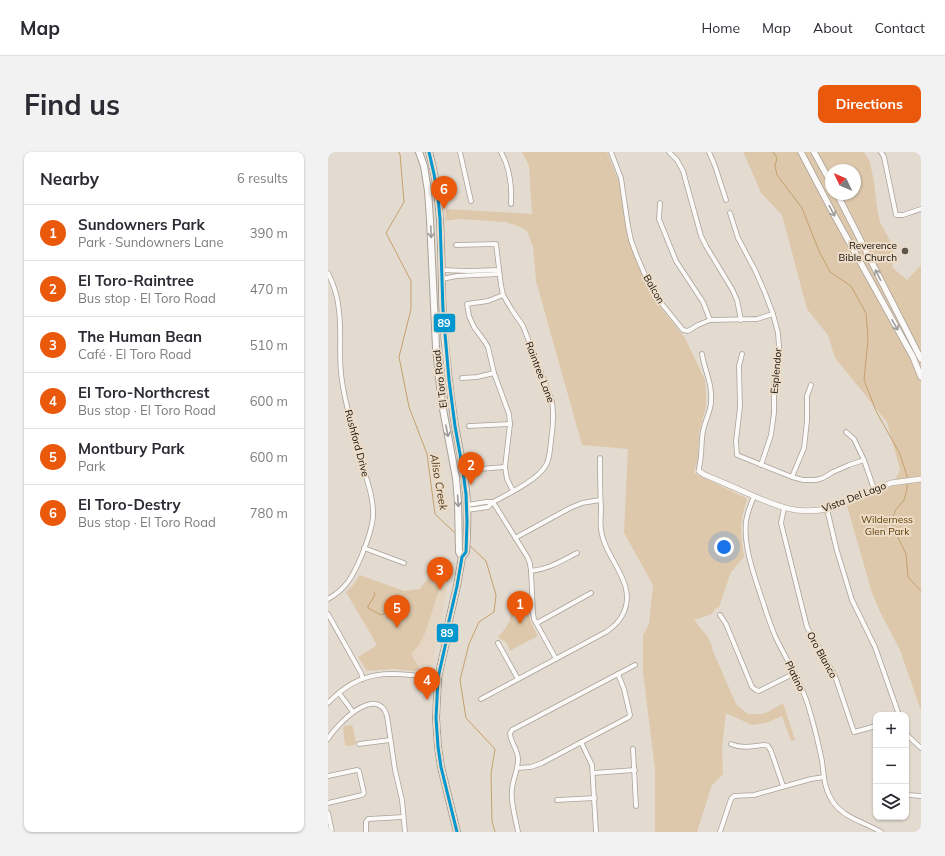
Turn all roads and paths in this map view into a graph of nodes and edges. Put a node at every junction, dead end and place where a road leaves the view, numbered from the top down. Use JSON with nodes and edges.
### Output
{"nodes":[{"id":1,"x":419,"y":152,"type":"edge"},
{"id":2,"x":429,"y":152,"type":"edge"},
{"id":3,"x":460,"y":152,"type":"edge"},
{"id":4,"x":501,"y":152,"type":"edge"},
{"id":5,"x":611,"y":152,"type":"edge"},
{"id":6,"x":669,"y":152,"type":"edge"},
{"id":7,"x":709,"y":152,"type":"edge"},
{"id":8,"x":801,"y":152,"type":"edge"},
{"id":9,"x":814,"y":152,"type":"edge"},
{"id":10,"x":881,"y":152,"type":"edge"},
{"id":11,"x":825,"y":172,"type":"edge"},
{"id":12,"x":726,"y":200,"type":"dead end"},
{"id":13,"x":840,"y":200,"type":"edge"},
{"id":14,"x":471,"y":201,"type":"dead end"},
{"id":15,"x":660,"y":203,"type":"dead end"},
{"id":16,"x":512,"y":204,"type":"dead end"},
{"id":17,"x":921,"y":210,"type":"edge"},
{"id":18,"x":730,"y":213,"type":"dead end"},
{"id":19,"x":456,"y":245,"type":"dead end"},
{"id":20,"x":442,"y":270,"type":"junction"},
{"id":21,"x":499,"y":272,"type":"junction"},
{"id":22,"x":328,"y":273,"type":"edge"},
{"id":23,"x":462,"y":274,"type":"junction"},
{"id":24,"x":442,"y":279,"type":"junction"},
{"id":25,"x":503,"y":295,"type":"junction"},
{"id":26,"x":774,"y":314,"type":"junction"},
{"id":27,"x":710,"y":320,"type":"junction"},
{"id":28,"x":741,"y":320,"type":"junction"},
{"id":29,"x":702,"y":354,"type":"dead end"},
{"id":30,"x":742,"y":354,"type":"dead end"},
{"id":31,"x":921,"y":359,"type":"edge"},
{"id":32,"x":494,"y":373,"type":"junction"},
{"id":33,"x":921,"y":377,"type":"edge"},
{"id":34,"x":462,"y":378,"type":"dead end"},
{"id":35,"x":811,"y":385,"type":"dead end"},
{"id":36,"x":510,"y":424,"type":"junction"},
{"id":37,"x":469,"y":426,"type":"dead end"},
{"id":38,"x":846,"y":432,"type":"dead end"},
{"id":39,"x":600,"y":458,"type":"dead end"},
{"id":40,"x":864,"y":460,"type":"junction"},
{"id":41,"x":761,"y":465,"type":"junction"},
{"id":42,"x":506,"y":467,"type":"junction"},
{"id":43,"x":479,"y":469,"type":"dead end"},
{"id":44,"x":699,"y":471,"type":"joint"},
{"id":45,"x":792,"y":477,"type":"junction"},
{"id":46,"x":921,"y":479,"type":"edge"},
{"id":47,"x":874,"y":489,"type":"junction"},
{"id":48,"x":513,"y":491,"type":"junction"},
{"id":49,"x":754,"y":496,"type":"junction"},
{"id":50,"x":600,"y":500,"type":"junction"},
{"id":51,"x":493,"y":502,"type":"junction"},
{"id":52,"x":481,"y":503,"type":"junction"},
{"id":53,"x":467,"y":507,"type":"junction"},
{"id":54,"x":482,"y":508,"type":"junction"},
{"id":55,"x":784,"y":508,"type":"junction"},
{"id":56,"x":827,"y":509,"type":"junction"},
{"id":57,"x":515,"y":538,"type":"junction"},
{"id":58,"x":364,"y":548,"type":"junction"},
{"id":59,"x":577,"y":553,"type":"dead end"},
{"id":60,"x":464,"y":554,"type":"junction"},
{"id":61,"x":404,"y":563,"type":"dead end"},
{"id":62,"x":531,"y":571,"type":"junction"},
{"id":63,"x":591,"y":592,"type":"dead end"},
{"id":64,"x":328,"y":599,"type":"edge"},
{"id":65,"x":328,"y":614,"type":"edge"},
{"id":66,"x":720,"y":615,"type":"dead end"},
{"id":67,"x":537,"y":623,"type":"junction"},
{"id":68,"x":498,"y":643,"type":"dead end"},
{"id":69,"x":556,"y":660,"type":"junction"},
{"id":70,"x":635,"y":665,"type":"dead end"},
{"id":71,"x":795,"y":673,"type":"junction"},
{"id":72,"x":618,"y":674,"type":"junction"},
{"id":73,"x":438,"y":678,"type":"junction"},
{"id":74,"x":363,"y":679,"type":"junction"},
{"id":75,"x":518,"y":679,"type":"junction"},
{"id":76,"x":339,"y":693,"type":"junction"},
{"id":77,"x":481,"y":700,"type":"dead end"},
{"id":78,"x":328,"y":703,"type":"edge"},
{"id":79,"x":353,"y":712,"type":"junction"},
{"id":80,"x":898,"y":712,"type":"edge"},
{"id":81,"x":873,"y":727,"type":"edge"},
{"id":82,"x":909,"y":737,"type":"edge"},
{"id":83,"x":328,"y":739,"type":"edge"},
{"id":84,"x":390,"y":740,"type":"junction"},
{"id":85,"x":582,"y":742,"type":"junction"},
{"id":86,"x":359,"y":744,"type":"dead end"},
{"id":87,"x":731,"y":744,"type":"dead end"},
{"id":88,"x":921,"y":748,"type":"edge"},
{"id":89,"x":633,"y":750,"type":"dead end"},
{"id":90,"x":518,"y":768,"type":"junction"},
{"id":91,"x":635,"y":770,"type":"junction"},
{"id":92,"x":593,"y":773,"type":"junction"},
{"id":93,"x":328,"y":776,"type":"edge"},
{"id":94,"x":824,"y":777,"type":"junction"},
{"id":95,"x":783,"y":786,"type":"junction"},
{"id":96,"x":909,"y":794,"type":"edge"},
{"id":97,"x":921,"y":796,"type":"edge"},
{"id":98,"x":595,"y":798,"type":"junction"},
{"id":99,"x":557,"y":800,"type":"dead end"},
{"id":100,"x":328,"y":803,"type":"edge"},
{"id":101,"x":636,"y":806,"type":"dead end"},
{"id":102,"x":328,"y":813,"type":"edge"},
{"id":103,"x":404,"y":817,"type":"junction"},
{"id":104,"x":332,"y":832,"type":"edge"},
{"id":105,"x":366,"y":832,"type":"edge"},
{"id":106,"x":405,"y":832,"type":"edge"},
{"id":107,"x":457,"y":832,"type":"edge"},
{"id":108,"x":518,"y":832,"type":"edge"},
{"id":109,"x":596,"y":832,"type":"edge"},
{"id":110,"x":720,"y":832,"type":"edge"},
{"id":111,"x":881,"y":832,"type":"edge"}],
"edges":[{"from":1,"to":60,"type":"main road","name":"El Toro Road","one_way":true},
{"from":2,"to":20,"type":"main road","name":"El Toro Road"},
{"from":3,"to":14,"type":"street"},
{"from":4,"to":16,"type":"street"},
{"from":5,"to":27,"type":"street","name":"Balcon"},
{"from":6,"to":28,"type":"street"},
{"from":7,"to":12,"type":"street"},
{"from":8,"to":33,"type":"main road","one_way":true},
{"from":9,"to":11,"type":"main road"},
{"from":10,"to":17,"type":"street"},
{"from":31,"to":13,"type":"main road","one_way":true},
{"from":15,"to":27,"type":"street"},
{"from":18,"to":26,"type":"street","name":"Esplendor"},
{"from":19,"to":21,"type":"street","name":"Raintree Lane"},
{"from":20,"to":23,"type":"street"},
{"from":20,"to":24,"type":"main road","name":"El Toro Road"},
{"from":21,"to":23,"type":"street"},
{"from":21,"to":25,"type":"street","name":"Raintree Lane"},
{"from":22,"to":58,"type":"street","name":"Rushford Drive"},
{"from":23,"to":24,"type":"street"},
{"from":24,"to":53,"type":"main road","name":"El Toro Road"},
{"from":25,"to":32,"type":"street"},
{"from":25,"to":48,"type":"street","name":"Raintree Lane"},
{"from":26,"to":28,"type":"street","name":"Balcon"},
{"from":26,"to":41,"type":"street","name":"Esplendor"},
{"from":27,"to":28,"type":"street","name":"Balcon"},
{"from":29,"to":44,"type":"street"},
{"from":30,"to":41,"type":"street"},
{"from":32,"to":34,"type":"street"},
{"from":32,"to":36,"type":"street"},
{"from":35,"to":45,"type":"street"},
{"from":36,"to":37,"type":"street"},
{"from":36,"to":42,"type":"street"},
{"from":38,"to":40,"type":"street"},
{"from":39,"to":50,"type":"street"},
{"from":40,"to":45,"type":"street"},
{"from":40,"to":47,"type":"street"},
{"from":41,"to":45,"type":"street"},
{"from":42,"to":43,"type":"street"},
{"from":42,"to":48,"type":"street"},
{"from":44,"to":49,"type":"street","name":"Vista Del Lago"},
{"from":46,"to":47,"type":"street","name":"Vista Del Lago"},
{"from":47,"to":56,"type":"street","name":"Vista Del Lago"},
{"from":48,"to":51,"type":"street","name":"Raintree Lane"},
{"from":49,"to":55,"type":"street","name":"Vista Del Lago"},
{"from":49,"to":71,"type":"street","name":"Platino"},
{"from":50,"to":57,"type":"street"},
{"from":50,"to":69,"type":"street"},
{"from":51,"to":52,"type":"street","name":"Raintree Lane"},
{"from":51,"to":54,"type":"street","name":"Raintree Lane"},
{"from":51,"to":57,"type":"street"},
{"from":52,"to":53,"type":"street","name":"Raintree Lane"},
{"from":52,"to":54,"type":"street"},
{"from":53,"to":54,"type":"street","name":"Raintree Lane"},
{"from":53,"to":60,"type":"main road","name":"El Toro Road"},
{"from":55,"to":56,"type":"street","name":"Vista Del Lago"},
{"from":55,"to":81,"type":"street","name":"Oro Blanco"},
{"from":56,"to":80,"type":"street"},
{"from":57,"to":62,"type":"street"},
{"from":58,"to":61,"type":"street"},
{"from":58,"to":64,"type":"street","name":"Rushford Drive"},
{"from":59,"to":62,"type":"street"},
{"from":60,"to":73,"type":"main road","name":"El Toro Road"},
{"from":62,"to":67,"type":"street"},
{"from":63,"to":67,"type":"street"},
{"from":65,"to":74,"type":"street"},
{"from":66,"to":71,"type":"street"},
{"from":67,"to":69,"type":"street"},
{"from":68,"to":75,"type":"street"},
{"from":69,"to":75,"type":"street"},
{"from":70,"to":72,"type":"street"},
{"from":71,"to":94,"type":"street","name":"Platino"},
{"from":72,"to":85,"type":"street"},
{"from":72,"to":90,"type":"street"},
{"from":73,"to":74,"type":"street"},
{"from":73,"to":107,"type":"main road","name":"El Toro Road"},
{"from":74,"to":76,"type":"street"},
{"from":75,"to":77,"type":"street"},
{"from":76,"to":78,"type":"street"},
{"from":76,"to":79,"type":"street"},
{"from":79,"to":83,"type":"street"},
{"from":79,"to":84,"type":"street"},
{"from":82,"to":88,"type":"street"},
{"from":84,"to":86,"type":"street"},
{"from":84,"to":103,"type":"street"},
{"from":85,"to":90,"type":"street"},
{"from":85,"to":92,"type":"street"},
{"from":87,"to":95,"type":"street"},
{"from":89,"to":91,"type":"street"},
{"from":90,"to":108,"type":"street"},
{"from":91,"to":92,"type":"street"},
{"from":91,"to":101,"type":"street"},
{"from":92,"to":98,"type":"street"},
{"from":93,"to":100,"type":"street"},
{"from":94,"to":95,"type":"street"},
{"from":94,"to":111,"type":"street","name":"Platino"},
{"from":95,"to":110,"type":"street"},
{"from":96,"to":97,"type":"street"},
{"from":98,"to":99,"type":"street"},
{"from":98,"to":109,"type":"street"},
{"from":102,"to":104,"type":"street"},
{"from":103,"to":105,"type":"street"},
{"from":103,"to":106,"type":"street"}]}
